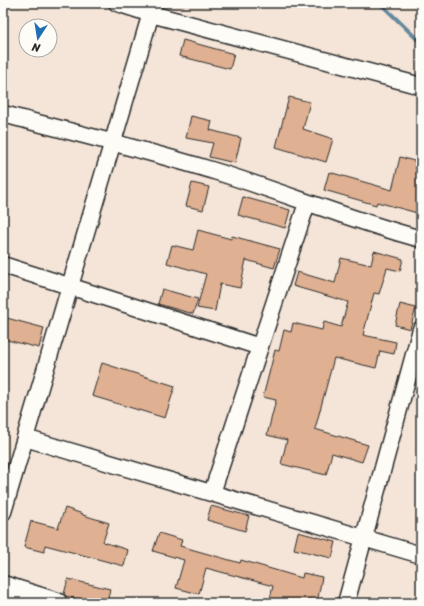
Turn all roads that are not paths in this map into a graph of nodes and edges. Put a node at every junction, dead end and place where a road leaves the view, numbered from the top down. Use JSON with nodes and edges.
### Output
{"nodes":[{"id":1,"x":117,"y":3,"type":"edge"},
{"id":2,"x":152,"y":8,"type":"edge"},
{"id":3,"x":421,"y":86,"type":"edge"},
{"id":4,"x":3,"y":114,"type":"edge"},
{"id":5,"x":114,"y":141,"type":"junction"},
{"id":6,"x":307,"y":203,"type":"junction"},
{"id":7,"x":421,"y":238,"type":"edge"},
{"id":8,"x":3,"y":265,"type":"edge"},
{"id":9,"x":69,"y":286,"type":"junction"},
{"id":10,"x":421,"y":329,"type":"edge"},
{"id":11,"x":260,"y":347,"type":"junction"},
{"id":12,"x":25,"y":438,"type":"junction"},
{"id":13,"x":212,"y":493,"type":"junction"},
{"id":14,"x":3,"y":512,"type":"edge"},
{"id":15,"x":364,"y":539,"type":"junction"},
{"id":16,"x":421,"y":555,"type":"edge"},
{"id":17,"x":3,"y":586,"type":"edge"},
{"id":18,"x":57,"y":603,"type":"edge"},
{"id":19,"x":346,"y":603,"type":"edge"}],
"edges":[{"from":1,"to":2,"type":"street"},
{"from":2,"to":3,"type":"street"},
{"from":2,"to":5,"type":"street"},
{"from":4,"to":5,"type":"street"},
{"from":5,"to":6,"type":"street"},
{"from":5,"to":9,"type":"street"},
{"from":6,"to":7,"type":"street"},
{"from":6,"to":11,"type":"street"},
{"from":8,"to":9,"type":"street"},
{"from":9,"to":11,"type":"street"},
{"from":9,"to":12,"type":"street"},
{"from":10,"to":15,"type":"street"},
{"from":11,"to":13,"type":"street"},
{"from":12,"to":13,"type":"street"},
{"from":12,"to":14,"type":"street"},
{"from":13,"to":15,"type":"street"},
{"from":15,"to":16,"type":"street"},
{"from":15,"to":19,"type":"street"},
{"from":17,"to":18,"type":"street"}]}
